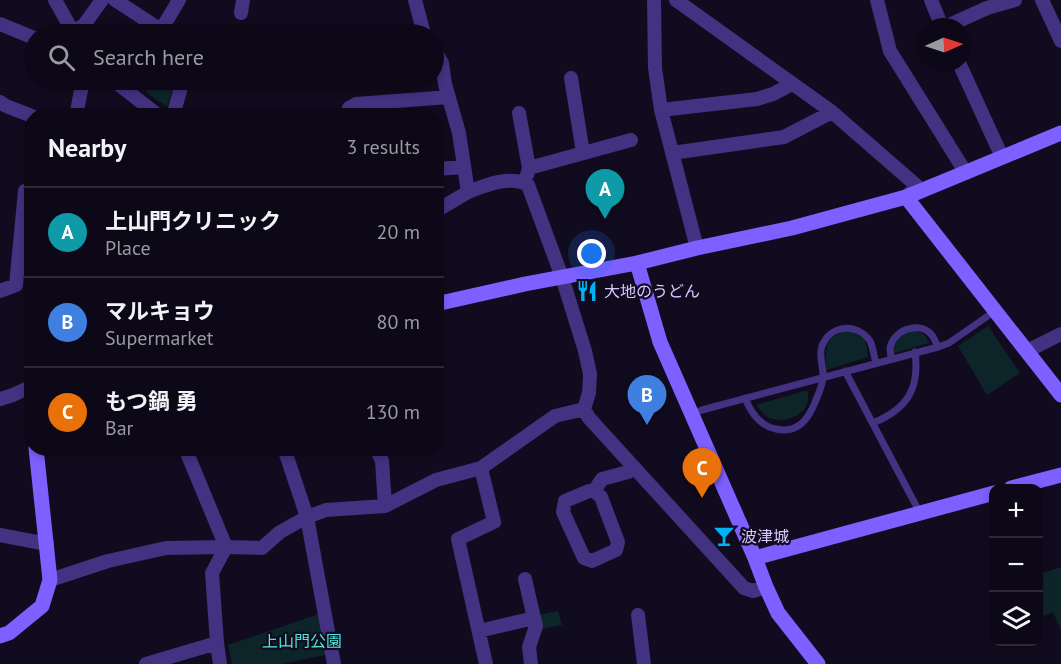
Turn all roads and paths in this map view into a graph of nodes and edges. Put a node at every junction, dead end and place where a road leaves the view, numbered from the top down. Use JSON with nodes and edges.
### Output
{"nodes":[{"id":1,"x":55,"y":0,"type":"edge"},
{"id":2,"x":102,"y":0,"type":"edge"},
{"id":3,"x":116,"y":0,"type":"edge"},
{"id":4,"x":179,"y":0,"type":"edge"},
{"id":5,"x":415,"y":0,"type":"edge"},
{"id":6,"x":654,"y":0,"type":"edge"},
{"id":7,"x":676,"y":0,"type":"edge"},
{"id":8,"x":877,"y":0,"type":"edge"},
{"id":9,"x":931,"y":0,"type":"edge"},
{"id":10,"x":1015,"y":0,"type":"edge"},
{"id":11,"x":1042,"y":0,"type":"edge"},
{"id":12,"x":939,"y":18,"type":"edge"},
{"id":13,"x":964,"y":18,"type":"edge"},
{"id":14,"x":0,"y":24,"type":"edge"},
{"id":15,"x":68,"y":24,"type":"edge"},
{"id":16,"x":85,"y":24,"type":"edge"},
{"id":17,"x":151,"y":24,"type":"edge"},
{"id":18,"x":165,"y":24,"type":"edge"},
{"id":19,"x":421,"y":24,"type":"edge"},
{"id":20,"x":24,"y":34,"type":"edge"},
{"id":21,"x":1061,"y":41,"type":"edge"},
{"id":22,"x":962,"y":72,"type":"edge"},
{"id":23,"x":444,"y":73,"type":"edge"},
{"id":24,"x":571,"y":78,"type":"dead end"},
{"id":25,"x":792,"y":84,"type":"junction"},
{"id":26,"x":81,"y":90,"type":"edge"},
{"id":27,"x":126,"y":90,"type":"edge"},
{"id":28,"x":180,"y":90,"type":"edge"},
{"id":29,"x":449,"y":97,"type":"junction"},
{"id":30,"x":0,"y":102,"type":"edge"},
{"id":31,"x":78,"y":108,"type":"edge"},
{"id":32,"x":149,"y":108,"type":"edge"},
{"id":33,"x":175,"y":108,"type":"edge"},
{"id":34,"x":349,"y":108,"type":"edge"},
{"id":35,"x":662,"y":110,"type":"junction"},
{"id":36,"x":832,"y":112,"type":"junction"},
{"id":37,"x":24,"y":113,"type":"edge"},
{"id":38,"x":519,"y":113,"type":"dead end"},
{"id":39,"x":1061,"y":132,"type":"edge"},
{"id":40,"x":631,"y":140,"type":"dead end"},
{"id":41,"x":583,"y":153,"type":"junction"},
{"id":42,"x":672,"y":153,"type":"junction"},
{"id":43,"x":1002,"y":157,"type":"junction"},
{"id":44,"x":464,"y":167,"type":"junction"},
{"id":45,"x":444,"y":168,"type":"edge"},
{"id":46,"x":529,"y":168,"type":"junction"},
{"id":47,"x":966,"y":173,"type":"junction"},
{"id":48,"x":524,"y":183,"type":"junction"},
{"id":49,"x":468,"y":192,"type":"junction"},
{"id":50,"x":906,"y":197,"type":"junction"},
{"id":51,"x":24,"y":201,"type":"edge"},
{"id":52,"x":444,"y":206,"type":"edge"},
{"id":53,"x":697,"y":248,"type":"junction"},
{"id":54,"x":637,"y":263,"type":"junction"},
{"id":55,"x":562,"y":277,"type":"junction"},
{"id":56,"x":0,"y":291,"type":"edge"},
{"id":57,"x":444,"y":302,"type":"edge"},
{"id":58,"x":995,"y":311,"type":"junction"},
{"id":59,"x":1061,"y":334,"type":"edge"},
{"id":60,"x":938,"y":347,"type":"junction"},
{"id":61,"x":1027,"y":351,"type":"junction"},
{"id":62,"x":915,"y":352,"type":"junction"},
{"id":63,"x":891,"y":358,"type":"junction"},
{"id":64,"x":876,"y":363,"type":"junction"},
{"id":65,"x":845,"y":371,"type":"junction"},
{"id":66,"x":823,"y":377,"type":"junction"},
{"id":67,"x":24,"y":389,"type":"edge"},
{"id":68,"x":1061,"y":395,"type":"edge"},
{"id":69,"x":745,"y":398,"type":"junction"},
{"id":70,"x":0,"y":399,"type":"edge"},
{"id":71,"x":584,"y":409,"type":"junction"},
{"id":72,"x":691,"y":414,"type":"junction"},
{"id":73,"x":873,"y":423,"type":"junction"},
{"id":74,"x":37,"y":456,"type":"edge"},
{"id":75,"x":188,"y":456,"type":"edge"},
{"id":76,"x":287,"y":456,"type":"edge"},
{"id":77,"x":380,"y":456,"type":"edge"},
{"id":78,"x":634,"y":467,"type":"junction"},
{"id":79,"x":482,"y":468,"type":"junction"},
{"id":80,"x":1061,"y":475,"type":"edge"},
{"id":81,"x":1029,"y":484,"type":"edge"},
{"id":82,"x":594,"y":491,"type":"junction"},
{"id":83,"x":989,"y":494,"type":"edge"},
{"id":84,"x":385,"y":506,"type":"junction"},
{"id":85,"x":920,"y":513,"type":"junction"},
{"id":86,"x":308,"y":517,"type":"junction"},
{"id":87,"x":0,"y":535,"type":"edge"},
{"id":88,"x":47,"y":543,"type":"junction"},
{"id":89,"x":226,"y":547,"type":"junction"},
{"id":90,"x":755,"y":558,"type":"junction"},
{"id":91,"x":525,"y":579,"type":"dead end"},
{"id":92,"x":50,"y":580,"type":"junction"},
{"id":93,"x":766,"y":587,"type":"junction"},
{"id":94,"x":638,"y":615,"type":"dead end"},
{"id":95,"x":534,"y":618,"type":"junction"},
{"id":96,"x":479,"y":631,"type":"junction"},
{"id":97,"x":0,"y":636,"type":"edge"},
{"id":98,"x":217,"y":643,"type":"junction"},
{"id":99,"x":146,"y":664,"type":"edge"},
{"id":100,"x":220,"y":664,"type":"edge"},
{"id":101,"x":334,"y":664,"type":"edge"},
{"id":102,"x":486,"y":664,"type":"edge"},
{"id":103,"x":531,"y":664,"type":"edge"},
{"id":104,"x":644,"y":664,"type":"edge"},
{"id":105,"x":818,"y":664,"type":"edge"}],
"edges":[{"from":1,"to":15,"type":"street"},
{"from":2,"to":16,"type":"street"},
{"from":3,"to":17,"type":"street"},
{"from":4,"to":18,"type":"street"},
{"from":5,"to":19,"type":"street"},
{"from":6,"to":35,"type":"street"},
{"from":7,"to":25,"type":"street"},
{"from":8,"to":47,"type":"street"},
{"from":9,"to":12,"type":"street"},
{"from":10,"to":13,"type":"street"},
{"from":11,"to":21,"type":"street"},
{"from":14,"to":20,"type":"street"},
{"from":22,"to":43,"type":"street"},
{"from":23,"to":29,"type":"street"},
{"from":24,"to":41,"type":"street"},
{"from":25,"to":35,"type":"street"},
{"from":25,"to":36,"type":"street"},
{"from":26,"to":31,"type":"street"},
{"from":27,"to":32,"type":"street"},
{"from":28,"to":33,"type":"street"},
{"from":29,"to":34,"type":"street"},
{"from":29,"to":44,"type":"street"},
{"from":30,"to":37,"type":"street"},
{"from":35,"to":42,"type":"street"},
{"from":36,"to":42,"type":"street"},
{"from":36,"to":50,"type":"street"},
{"from":38,"to":46,"type":"street"},
{"from":39,"to":43,"type":"street"},
{"from":40,"to":41,"type":"street"},
{"from":41,"to":46,"type":"street"},
{"from":42,"to":53,"type":"street"},
{"from":43,"to":47,"type":"street"},
{"from":44,"to":45,"type":"street"},
{"from":44,"to":49,"type":"street"},
{"from":46,"to":48,"type":"street"},
{"from":47,"to":50,"type":"street"},
{"from":48,"to":49,"type":"street"},
{"from":48,"to":55,"type":"street"},
{"from":49,"to":52,"type":"street"},
{"from":50,"to":53,"type":"street"},
{"from":50,"to":58,"type":"street"},
{"from":51,"to":56,"type":"street"},
{"from":53,"to":54,"type":"street"},
{"from":54,"to":55,"type":"street"},
{"from":54,"to":72,"type":"street"},
{"from":55,"to":57,"type":"street"},
{"from":55,"to":71,"type":"street"},
{"from":58,"to":60,"type":"lane"},
{"from":58,"to":61,"type":"street"},
{"from":59,"to":61,"type":"street"},
{"from":60,"to":62,"type":"lane"},
{"from":60,"to":63,"type":"lane"},
{"from":61,"to":68,"type":"street"},
{"from":62,"to":63,"type":"lane"},
{"from":62,"to":73,"type":"lane"},
{"from":63,"to":64,"type":"lane"},
{"from":64,"to":65,"type":"lane"},
{"from":64,"to":66,"type":"lane"},
{"from":65,"to":66,"type":"lane"},
{"from":65,"to":73,"type":"lane"},
{"from":66,"to":69,"type":"lane"},
{"from":66,"to":69,"type":"lane"},
{"from":67,"to":70,"type":"street"},
{"from":69,"to":72,"type":"lane"},
{"from":71,"to":78,"type":"street"},
{"from":71,"to":79,"type":"street"},
{"from":72,"to":90,"type":"street"},
{"from":73,"to":85,"type":"lane"},
{"from":74,"to":88,"type":"street"},
{"from":75,"to":89,"type":"street"},
{"from":76,"to":86,"type":"street"},
{"from":77,"to":84,"type":"street"},
{"from":78,"to":82,"type":"street"},
{"from":78,"to":93,"type":"street"},
{"from":79,"to":84,"type":"street"},
{"from":79,"to":96,"type":"street"},
{"from":80,"to":81,"type":"street"},
{"from":82,"to":82,"type":"street"},
{"from":83,"to":85,"type":"street"},
{"from":84,"to":86,"type":"street"},
{"from":85,"to":90,"type":"street"},
{"from":86,"to":89,"type":"street"},
{"from":86,"to":101,"type":"street"},
{"from":87,"to":88,"type":"street"},
{"from":88,"to":92,"type":"street"},
{"from":89,"to":92,"type":"street"},
{"from":89,"to":98,"type":"street"},
{"from":90,"to":93,"type":"street"},
{"from":91,"to":95,"type":"street"},
{"from":92,"to":97,"type":"street"},
{"from":93,"to":105,"type":"street"},
{"from":94,"to":104,"type":"street"},
{"from":95,"to":96,"type":"street"},
{"from":95,"to":103,"type":"street"},
{"from":96,"to":102,"type":"street"},
{"from":98,"to":99,"type":"street"},
{"from":98,"to":100,"type":"street"}]}
